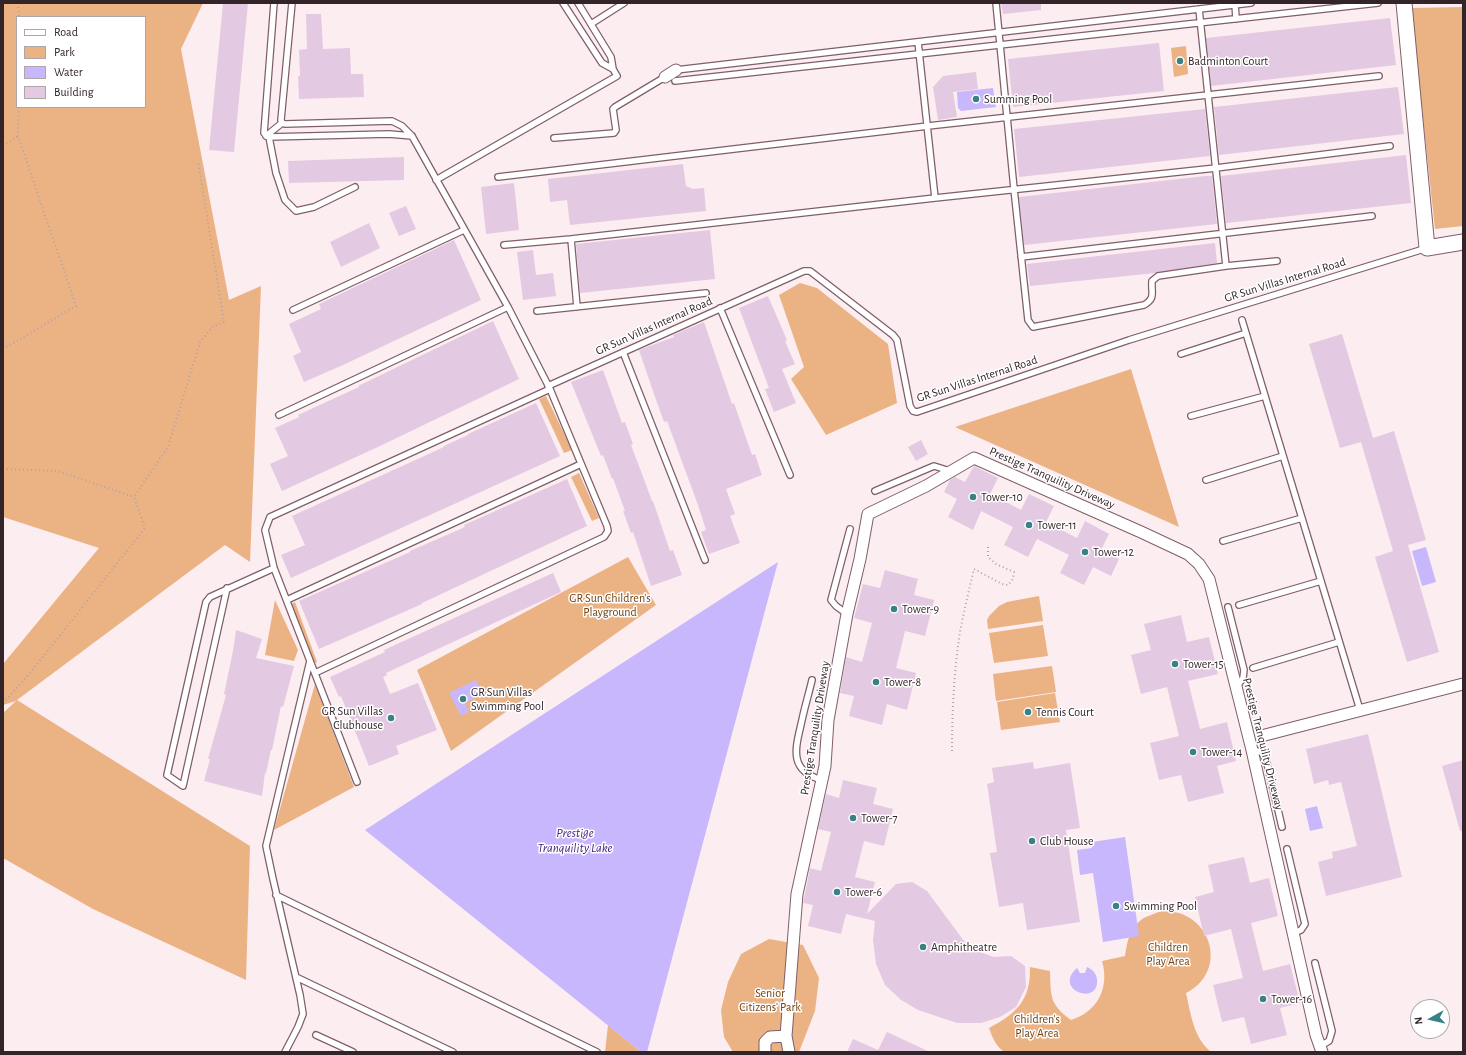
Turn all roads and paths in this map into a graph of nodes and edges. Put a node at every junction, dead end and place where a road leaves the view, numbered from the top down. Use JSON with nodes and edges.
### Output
{"nodes":[{"id":1,"x":18,"y":3,"type":"edge"},
{"id":2,"x":274,"y":3,"type":"edge"},
{"id":3,"x":292,"y":3,"type":"edge"},
{"id":4,"x":563,"y":3,"type":"edge"},
{"id":5,"x":578,"y":3,"type":"edge"},
{"id":6,"x":624,"y":3,"type":"edge"},
{"id":7,"x":996,"y":3,"type":"edge"},
{"id":8,"x":1251,"y":3,"type":"edge"},
{"id":9,"x":1378,"y":3,"type":"edge"},
{"id":10,"x":1404,"y":3,"type":"edge"},
{"id":11,"x":1235,"y":4,"type":"edge"},
{"id":12,"x":1199,"y":9,"type":"junction"},
{"id":13,"x":19,"y":16,"type":"edge"},
{"id":14,"x":1236,"y":19,"type":"junction"},
{"id":15,"x":1201,"y":23,"type":"junction"},
{"id":16,"x":591,"y":24,"type":"junction"},
{"id":17,"x":999,"y":32,"type":"junction"},
{"id":18,"x":918,"y":42,"type":"junction"},
{"id":19,"x":1000,"y":45,"type":"junction"},
{"id":20,"x":920,"y":55,"type":"junction"},
{"id":21,"x":771,"y":59,"type":"junction"},
{"id":22,"x":613,"y":69,"type":"junction"},
{"id":23,"x":772,"y":71,"type":"junction"},
{"id":24,"x":672,"y":76,"type":"junction"},
{"id":25,"x":1379,"y":76,"type":"dead end"},
{"id":26,"x":1209,"y":94,"type":"junction"},
{"id":27,"x":19,"y":108,"type":"edge"},
{"id":28,"x":1007,"y":117,"type":"junction"},
{"id":29,"x":282,"y":123,"type":"junction"},
{"id":30,"x":928,"y":126,"type":"junction"},
{"id":31,"x":18,"y":136,"type":"junction"},
{"id":32,"x":412,"y":136,"type":"junction"},
{"id":33,"x":267,"y":137,"type":"junction"},
{"id":34,"x":554,"y":138,"type":"dead end"},
{"id":35,"x":3,"y":146,"type":"edge"},
{"id":36,"x":1390,"y":146,"type":"dead end"},
{"id":37,"x":198,"y":161,"type":"dead end"},
{"id":38,"x":1216,"y":168,"type":"junction"},
{"id":39,"x":498,"y":177,"type":"dead end"},
{"id":40,"x":436,"y":180,"type":"junction"},
{"id":41,"x":355,"y":187,"type":"dead end"},
{"id":42,"x":1014,"y":189,"type":"junction"},
{"id":43,"x":934,"y":198,"type":"junction"},
{"id":44,"x":1372,"y":216,"type":"dead end"},
{"id":45,"x":464,"y":230,"type":"junction"},
{"id":46,"x":1223,"y":234,"type":"junction"},
{"id":47,"x":571,"y":239,"type":"junction"},
{"id":48,"x":1463,"y":242,"type":"edge"},
{"id":49,"x":504,"y":245,"type":"dead end"},
{"id":50,"x":1427,"y":248,"type":"junction"},
{"id":51,"x":1021,"y":257,"type":"junction"},
{"id":52,"x":1277,"y":261,"type":"dead end"},
{"id":53,"x":1226,"y":266,"type":"junction"},
{"id":54,"x":706,"y":293,"type":"dead end"},
{"id":55,"x":508,"y":307,"type":"junction"},
{"id":56,"x":577,"y":307,"type":"junction"},
{"id":57,"x":720,"y":308,"type":"junction"},
{"id":58,"x":293,"y":310,"type":"dead end"},
{"id":59,"x":537,"y":311,"type":"dead end"},
{"id":60,"x":1242,"y":320,"type":"dead end"},
{"id":61,"x":1246,"y":333,"type":"junction"},
{"id":62,"x":3,"y":349,"type":"edge"},
{"id":63,"x":623,"y":352,"type":"junction"},
{"id":64,"x":1181,"y":354,"type":"dead end"},
{"id":65,"x":549,"y":388,"type":"junction"},
{"id":66,"x":1265,"y":396,"type":"junction"},
{"id":67,"x":279,"y":415,"type":"dead end"},
{"id":68,"x":1191,"y":416,"type":"dead end"},
{"id":69,"x":1283,"y":456,"type":"junction"},
{"id":70,"x":581,"y":464,"type":"junction"},
{"id":71,"x":3,"y":469,"type":"edge"},
{"id":72,"x":950,"y":471,"type":"junction"},
{"id":73,"x":790,"y":475,"type":"dead end"},
{"id":74,"x":1206,"y":480,"type":"dead end"},
{"id":75,"x":875,"y":491,"type":"dead end"},
{"id":76,"x":134,"y":497,"type":"junction"},
{"id":77,"x":1302,"y":518,"type":"junction"},
{"id":78,"x":850,"y":529,"type":"dead end"},
{"id":79,"x":1222,"y":542,"type":"dead end"},
{"id":80,"x":988,"y":546,"type":"dead end"},
{"id":81,"x":705,"y":560,"type":"dead end"},
{"id":82,"x":274,"y":568,"type":"junction"},
{"id":83,"x":1321,"y":580,"type":"junction"},
{"id":84,"x":227,"y":588,"type":"junction"},
{"id":85,"x":287,"y":600,"type":"junction"},
{"id":86,"x":1239,"y":605,"type":"dead end"},
{"id":87,"x":1228,"y":607,"type":"dead end"},
{"id":88,"x":847,"y":614,"type":"junction"},
{"id":89,"x":1339,"y":642,"type":"junction"},
{"id":90,"x":310,"y":660,"type":"junction"},
{"id":91,"x":1253,"y":668,"type":"dead end"},
{"id":92,"x":315,"y":673,"type":"junction"},
{"id":93,"x":812,"y":680,"type":"dead end"},
{"id":94,"x":1463,"y":684,"type":"edge"},
{"id":95,"x":1236,"y":688,"type":"junction"},
{"id":96,"x":3,"y":703,"type":"edge"},
{"id":97,"x":1360,"y":710,"type":"junction"},
{"id":98,"x":1265,"y":735,"type":"dead end"},
{"id":99,"x":1252,"y":750,"type":"junction"},
{"id":100,"x":952,"y":751,"type":"dead end"},
{"id":101,"x":822,"y":780,"type":"junction"},
{"id":102,"x":357,"y":782,"type":"dead end"},
{"id":103,"x":1282,"y":827,"type":"dead end"},
{"id":104,"x":1287,"y":849,"type":"dead end"},
{"id":105,"x":276,"y":896,"type":"junction"},
{"id":106,"x":1294,"y":933,"type":"junction"},
{"id":107,"x":1315,"y":963,"type":"dead end"},
{"id":108,"x":296,"y":976,"type":"junction"},
{"id":109,"x":316,"y":1035,"type":"dead end"},
{"id":110,"x":786,"y":1036,"type":"junction"},
{"id":111,"x":1321,"y":1049,"type":"edge"},
{"id":112,"x":285,"y":1052,"type":"edge"},
{"id":113,"x":353,"y":1052,"type":"edge"},
{"id":114,"x":453,"y":1052,"type":"edge"},
{"id":115,"x":597,"y":1052,"type":"edge"},
{"id":116,"x":765,"y":1052,"type":"edge"},
{"id":117,"x":790,"y":1052,"type":"edge"}],
"edges":[{"from":1,"to":13,"type":"path"},
{"from":2,"to":33,"type":"lane"},
{"from":3,"to":29,"type":"lane"},
{"from":4,"to":22,"type":"lane"},
{"from":5,"to":16,"type":"lane"},
{"from":6,"to":16,"type":"lane"},
{"from":7,"to":17,"type":"lane"},
{"from":8,"to":11,"type":"lane"},
{"from":9,"to":14,"type":"lane"},
{"from":10,"to":50,"type":"main road"},
{"from":11,"to":12,"type":"lane"},
{"from":11,"to":14,"type":"lane"},
{"from":12,"to":15,"type":"lane"},
{"from":12,"to":17,"type":"lane"},
{"from":14,"to":15,"type":"lane"},
{"from":15,"to":19,"type":"lane"},
{"from":15,"to":26,"type":"lane"},
{"from":16,"to":22,"type":"lane"},
{"from":17,"to":18,"type":"lane"},
{"from":17,"to":19,"type":"lane"},
{"from":18,"to":20,"type":"lane"},
{"from":18,"to":21,"type":"lane"},
{"from":19,"to":20,"type":"lane"},
{"from":19,"to":28,"type":"lane"},
{"from":20,"to":23,"type":"lane"},
{"from":20,"to":30,"type":"lane"},
{"from":21,"to":23,"type":"lane"},
{"from":21,"to":24,"type":"lane"},
{"from":22,"to":40,"type":"lane"},
{"from":23,"to":24,"type":"lane"},
{"from":24,"to":34,"type":"lane"},
{"from":25,"to":26,"type":"lane"},
{"from":26,"to":28,"type":"lane"},
{"from":26,"to":38,"type":"lane"},
{"from":27,"to":31,"type":"path"},
{"from":28,"to":30,"type":"lane"},
{"from":28,"to":42,"type":"lane"},
{"from":29,"to":32,"type":"lane"},
{"from":29,"to":33,"type":"lane"},
{"from":30,"to":39,"type":"lane"},
{"from":30,"to":43,"type":"lane"},
{"from":31,"to":35,"type":"path"},
{"from":31,"to":62,"type":"path"},
{"from":32,"to":33,"type":"lane"},
{"from":32,"to":40,"type":"lane"},
{"from":33,"to":41,"type":"lane"},
{"from":36,"to":38,"type":"lane"},
{"from":37,"to":76,"type":"path"},
{"from":38,"to":42,"type":"lane"},
{"from":38,"to":46,"type":"lane"},
{"from":40,"to":45,"type":"lane"},
{"from":42,"to":43,"type":"lane"},
{"from":42,"to":51,"type":"lane"},
{"from":43,"to":47,"type":"lane"},
{"from":44,"to":46,"type":"lane"},
{"from":45,"to":55,"type":"lane"},
{"from":45,"to":58,"type":"lane"},
{"from":46,"to":51,"type":"lane"},
{"from":46,"to":53,"type":"lane"},
{"from":47,"to":49,"type":"lane"},
{"from":47,"to":56,"type":"lane"},
{"from":48,"to":50,"type":"main road"},
{"from":50,"to":57,"type":"lane","name":"GR Sun Villas Internal Road"},
{"from":51,"to":53,"type":"lane"},
{"from":52,"to":53,"type":"lane"},
{"from":54,"to":56,"type":"lane"},
{"from":55,"to":65,"type":"lane"},
{"from":55,"to":67,"type":"lane"},
{"from":56,"to":59,"type":"lane"},
{"from":57,"to":63,"type":"lane","name":"GR Sun Villas Internal Road"},
{"from":57,"to":73,"type":"lane"},
{"from":60,"to":61,"type":"lane"},
{"from":61,"to":64,"type":"lane"},
{"from":61,"to":66,"type":"lane"},
{"from":63,"to":65,"type":"lane","name":"GR Sun Villas Internal Road"},
{"from":63,"to":81,"type":"lane"},
{"from":65,"to":70,"type":"lane"},
{"from":65,"to":82,"type":"lane","name":"GR Sun Villas Internal Road"},
{"from":66,"to":68,"type":"lane"},
{"from":66,"to":69,"type":"lane"},
{"from":69,"to":74,"type":"lane"},
{"from":69,"to":77,"type":"lane"},
{"from":70,"to":85,"type":"lane"},
{"from":70,"to":92,"type":"lane"},
{"from":71,"to":76,"type":"path"},
{"from":72,"to":75,"type":"lane"},
{"from":72,"to":88,"type":"street","name":"Prestige Tranquility Driveway"},
{"from":72,"to":95,"type":"street","name":"Prestige Tranquility Driveway"},
{"from":76,"to":96,"type":"path"},
{"from":77,"to":79,"type":"lane"},
{"from":77,"to":83,"type":"lane"},
{"from":78,"to":88,"type":"lane"},
{"from":80,"to":100,"type":"path"},
{"from":82,"to":84,"type":"lane"},
{"from":82,"to":85,"type":"lane","name":"GR Sun Villas Internal Road"},
{"from":83,"to":86,"type":"lane"},
{"from":83,"to":89,"type":"lane"},
{"from":84,"to":84,"type":"lane"},
{"from":85,"to":90,"type":"lane","name":"GR Sun Villas Internal Road"},
{"from":87,"to":95,"type":"lane"},
{"from":88,"to":101,"type":"street","name":"Prestige Tranquility Driveway"},
{"from":89,"to":91,"type":"lane"},
{"from":89,"to":97,"type":"lane"},
{"from":90,"to":92,"type":"lane","name":"GR Sun Villas Internal Road"},
{"from":90,"to":105,"type":"lane"},
{"from":92,"to":102,"type":"lane","name":"GR Sun Villas Internal Road"},
{"from":93,"to":101,"type":"lane"},
{"from":94,"to":97,"type":"street"},
{"from":95,"to":99,"type":"street","name":"Prestige Tranquility Driveway"},
{"from":97,"to":98,"type":"street"},
{"from":99,"to":103,"type":"lane"},
{"from":99,"to":106,"type":"street","name":"Prestige Tranquility Driveway"},
{"from":101,"to":110,"type":"street","name":"Prestige Tranquility Driveway"},
{"from":104,"to":106,"type":"lane"},
{"from":105,"to":108,"type":"lane"},
{"from":105,"to":115,"type":"lane"},
{"from":106,"to":111,"type":"street","name":"Prestige Tranquility Driveway"},
{"from":107,"to":111,"type":"lane"},
{"from":108,"to":112,"type":"lane"},
{"from":108,"to":114,"type":"lane"},
{"from":109,"to":113,"type":"lane"},
{"from":110,"to":116,"type":"street"},
{"from":110,"to":117,"type":"street","name":"Prestige Tranquility Driveway"}]}
